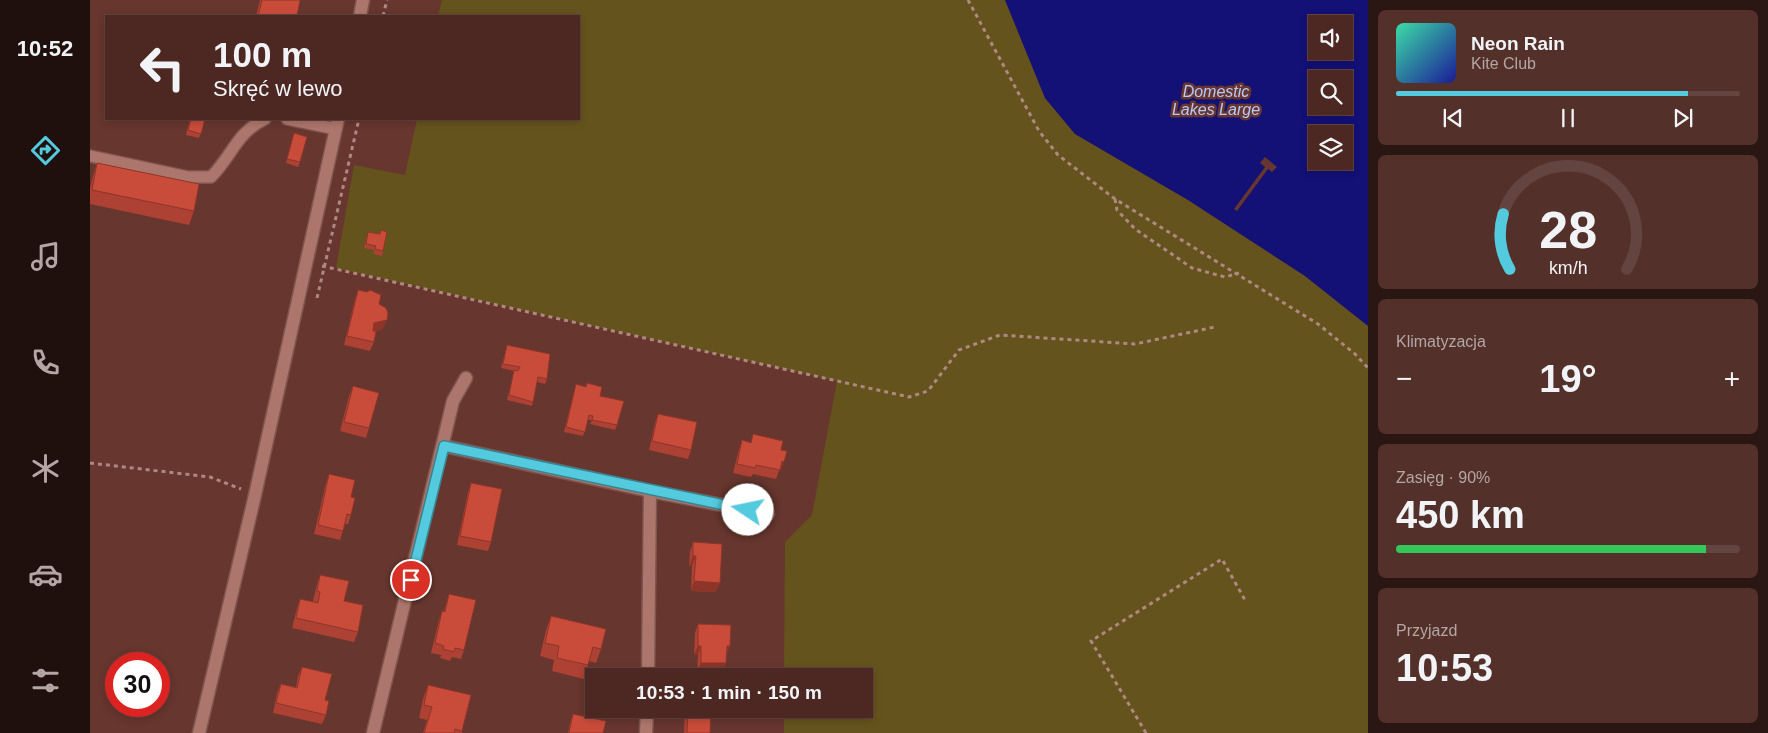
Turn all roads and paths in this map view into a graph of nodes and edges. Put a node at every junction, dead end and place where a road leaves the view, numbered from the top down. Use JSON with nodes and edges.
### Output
{"nodes":[{"id":1,"x":363,"y":0,"type":"edge"},
{"id":2,"x":387,"y":0,"type":"edge"},
{"id":3,"x":968,"y":0,"type":"edge"},
{"id":4,"x":360,"y":15,"type":"edge"},
{"id":5,"x":384,"y":15,"type":"edge"},
{"id":6,"x":264,"y":120,"type":"edge"},
{"id":7,"x":297,"y":120,"type":"edge"},
{"id":8,"x":359,"y":120,"type":"edge"},
{"id":9,"x":337,"y":124,"type":"edge"},
{"id":10,"x":90,"y":156,"type":"edge"},
{"id":11,"x":347,"y":167,"type":"dead end"},
{"id":12,"x":1115,"y":199,"type":"junction"},
{"id":13,"x":306,"y":262,"type":"junction"},
{"id":14,"x":1239,"y":273,"type":"junction"},
{"id":15,"x":1215,"y":327,"type":"dead end"},
{"id":16,"x":1368,"y":368,"type":"edge"},
{"id":17,"x":466,"y":378,"type":"dead end"},
{"id":18,"x":444,"y":446,"type":"junction"},
{"id":19,"x":90,"y":463,"type":"edge"},
{"id":20,"x":650,"y":491,"type":"junction"},
{"id":21,"x":255,"y":495,"type":"junction"},
{"id":22,"x":768,"y":514,"type":"dead end"},
{"id":23,"x":1245,"y":600,"type":"dead end"},
{"id":24,"x":648,"y":668,"type":"edge"},
{"id":25,"x":647,"y":718,"type":"edge"},
{"id":26,"x":199,"y":733,"type":"edge"},
{"id":27,"x":373,"y":733,"type":"edge"},
{"id":28,"x":646,"y":733,"type":"edge"},
{"id":29,"x":1146,"y":733,"type":"edge"}],
"edges":[{"from":1,"to":4,"type":"street"},
{"from":2,"to":5,"type":"path"},
{"from":3,"to":12,"type":"path"},
{"from":6,"to":10,"type":"lane"},
{"from":7,"to":9,"type":"lane"},
{"from":8,"to":11,"type":"path"},
{"from":9,"to":13,"type":"street"},
{"from":12,"to":14,"type":"path"},
{"from":12,"to":14,"type":"path"},
{"from":13,"to":15,"type":"path"},
{"from":13,"to":21,"type":"street"},
{"from":14,"to":16,"type":"path"},
{"from":17,"to":18,"type":"street"},
{"from":18,"to":20,"type":"street"},
{"from":18,"to":27,"type":"street"},
{"from":19,"to":21,"type":"path"},
{"from":20,"to":22,"type":"street"},
{"from":20,"to":24,"type":"street"},
{"from":21,"to":26,"type":"street"},
{"from":23,"to":29,"type":"path"},
{"from":25,"to":28,"type":"street"}]}
